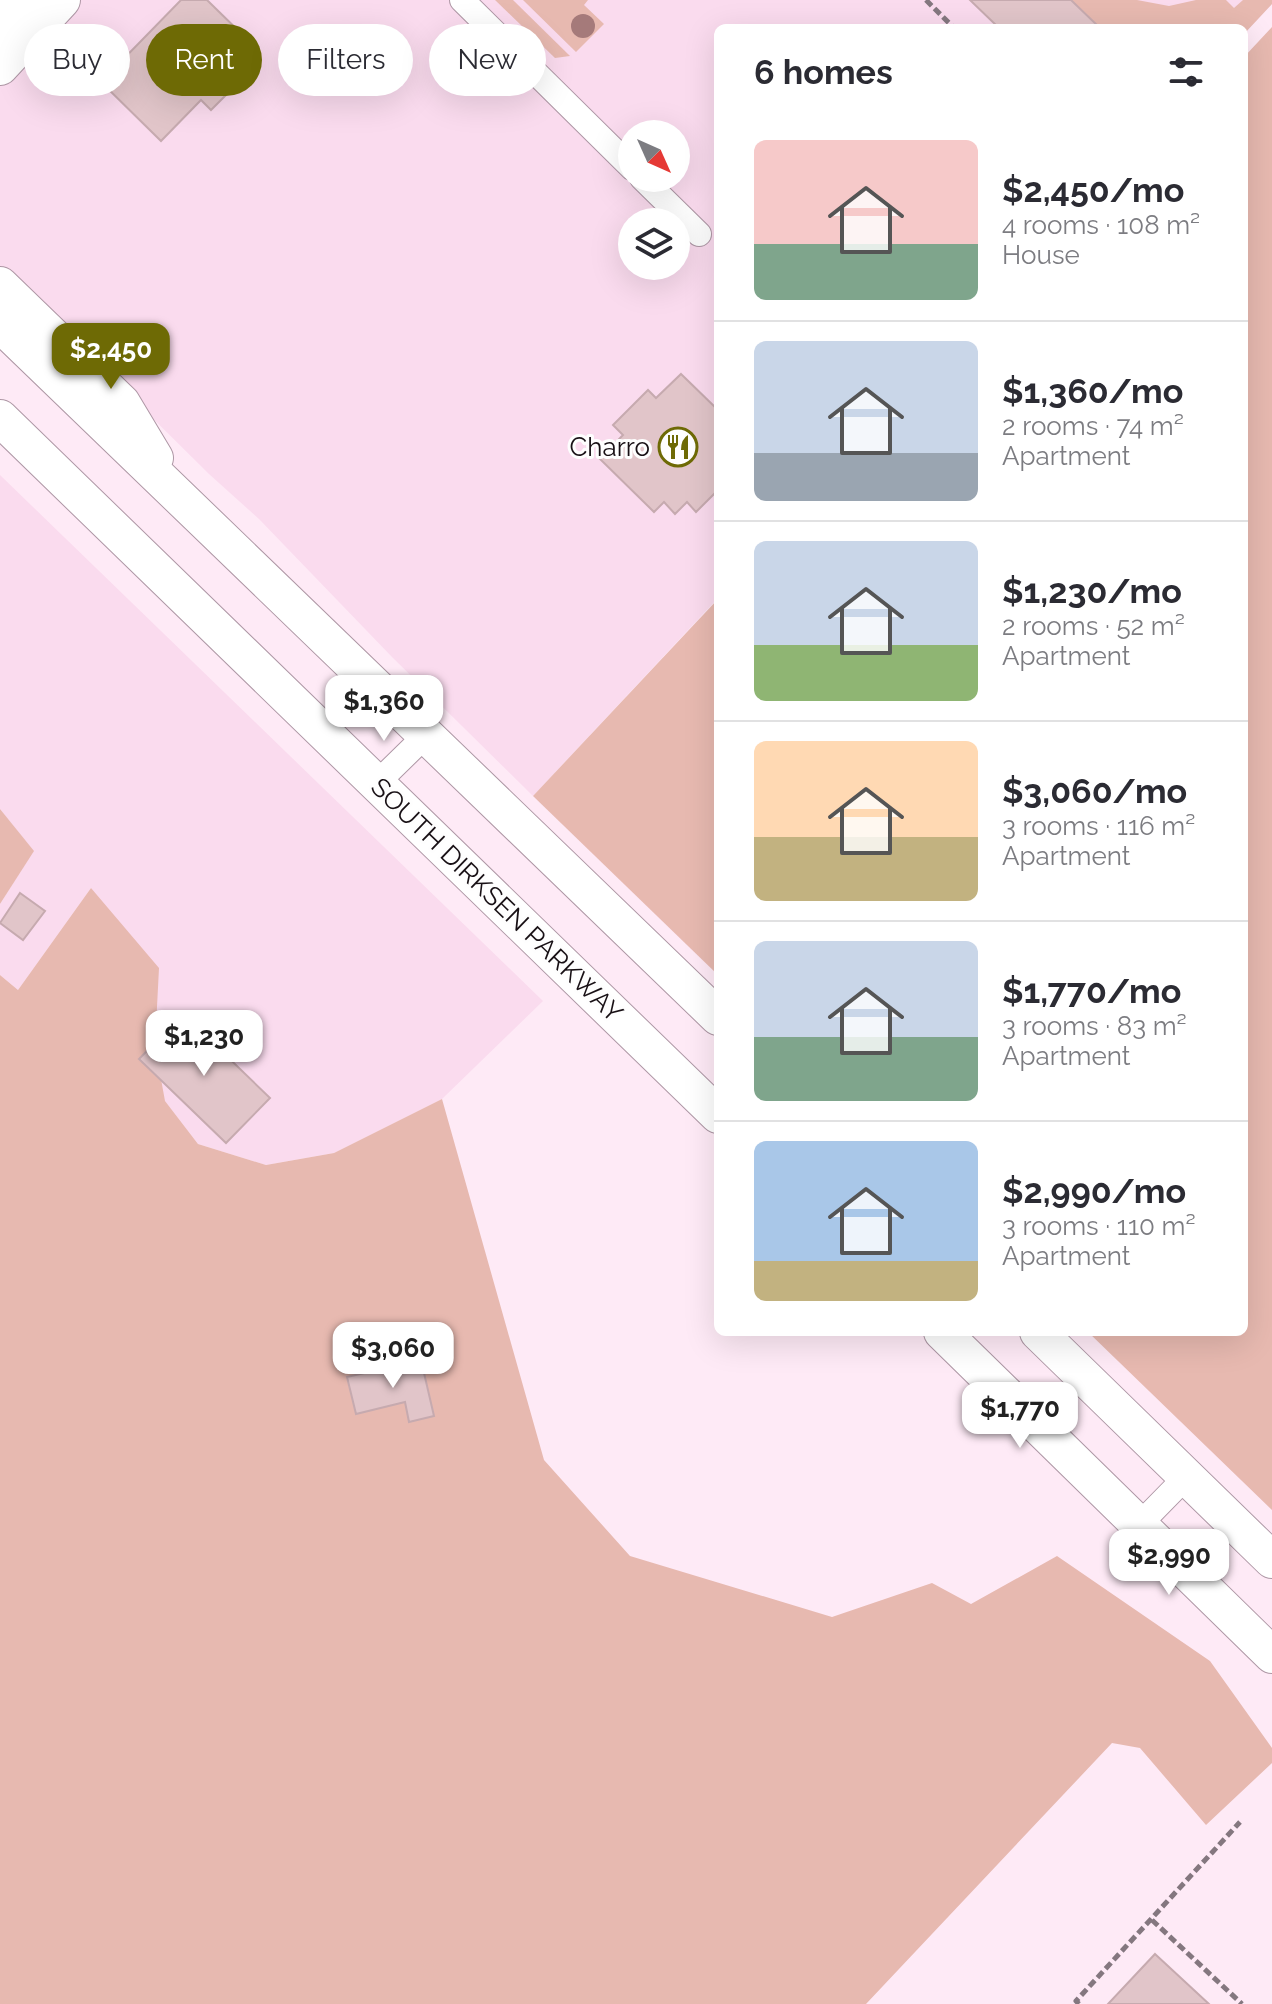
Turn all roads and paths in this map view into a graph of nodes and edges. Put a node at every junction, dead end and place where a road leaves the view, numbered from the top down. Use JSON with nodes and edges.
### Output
{"nodes":[{"id":1,"x":38,"y":0,"type":"edge"},
{"id":2,"x":62,"y":0,"type":"edge"},
{"id":3,"x":462,"y":0,"type":"edge"},
{"id":4,"x":926,"y":0,"type":"edge"},
{"id":5,"x":0,"y":23,"type":"edge"},
{"id":6,"x":950,"y":24,"type":"edge"},
{"id":7,"x":0,"y":67,"type":"edge"},
{"id":8,"x":618,"y":154,"type":"edge"},
{"id":9,"x":656,"y":192,"type":"edge"},
{"id":10,"x":699,"y":234,"type":"dead end"},
{"id":11,"x":0,"y":285,"type":"edge"},
{"id":12,"x":0,"y":324,"type":"edge"},
{"id":13,"x":0,"y":418,"type":"edge"},
{"id":14,"x":181,"y":500,"type":"junction"},
{"id":15,"x":425,"y":736,"type":"junction"},
{"id":16,"x":376,"y":784,"type":"junction"},
{"id":17,"x":714,"y":1013,"type":"edge"},
{"id":18,"x":714,"y":1111,"type":"edge"},
{"id":19,"x":946,"y":1336,"type":"edge"},
{"id":20,"x":1042,"y":1336,"type":"edge"},
{"id":21,"x":1186,"y":1477,"type":"junction"},
{"id":22,"x":1139,"y":1525,"type":"junction"},
{"id":23,"x":1272,"y":1560,"type":"edge"},
{"id":24,"x":1272,"y":1655,"type":"edge"},
{"id":25,"x":1240,"y":1822,"type":"dead end"},
{"id":26,"x":1152,"y":1920,"type":"junction"},
{"id":27,"x":1079,"y":2004,"type":"edge"},
{"id":28,"x":1242,"y":2004,"type":"edge"}],
"edges":[{"from":1,"to":5,"type":"main road"},
{"from":2,"to":7,"type":"main road"},
{"from":3,"to":8,"type":"street"},
{"from":4,"to":6,"type":"path"},
{"from":9,"to":10,"type":"street"},
{"from":11,"to":14,"type":"main road"},
{"from":12,"to":14,"type":"main road"},
{"from":13,"to":16,"type":"main road","name":"SOUTH DIRKSEN PARKWAY"},
{"from":14,"to":15,"type":"main road"},
{"from":15,"to":16,"type":"street"},
{"from":15,"to":17,"type":"main road"},
{"from":16,"to":18,"type":"main road","name":"SOUTH DIRKSEN PARKWAY"},
{"from":19,"to":22,"type":"main road"},
{"from":20,"to":21,"type":"main road"},
{"from":21,"to":22,"type":"street"},
{"from":21,"to":23,"type":"main road"},
{"from":22,"to":24,"type":"main road"},
{"from":25,"to":26,"type":"path"},
{"from":26,"to":27,"type":"path"},
{"from":26,"to":28,"type":"path"}]}
